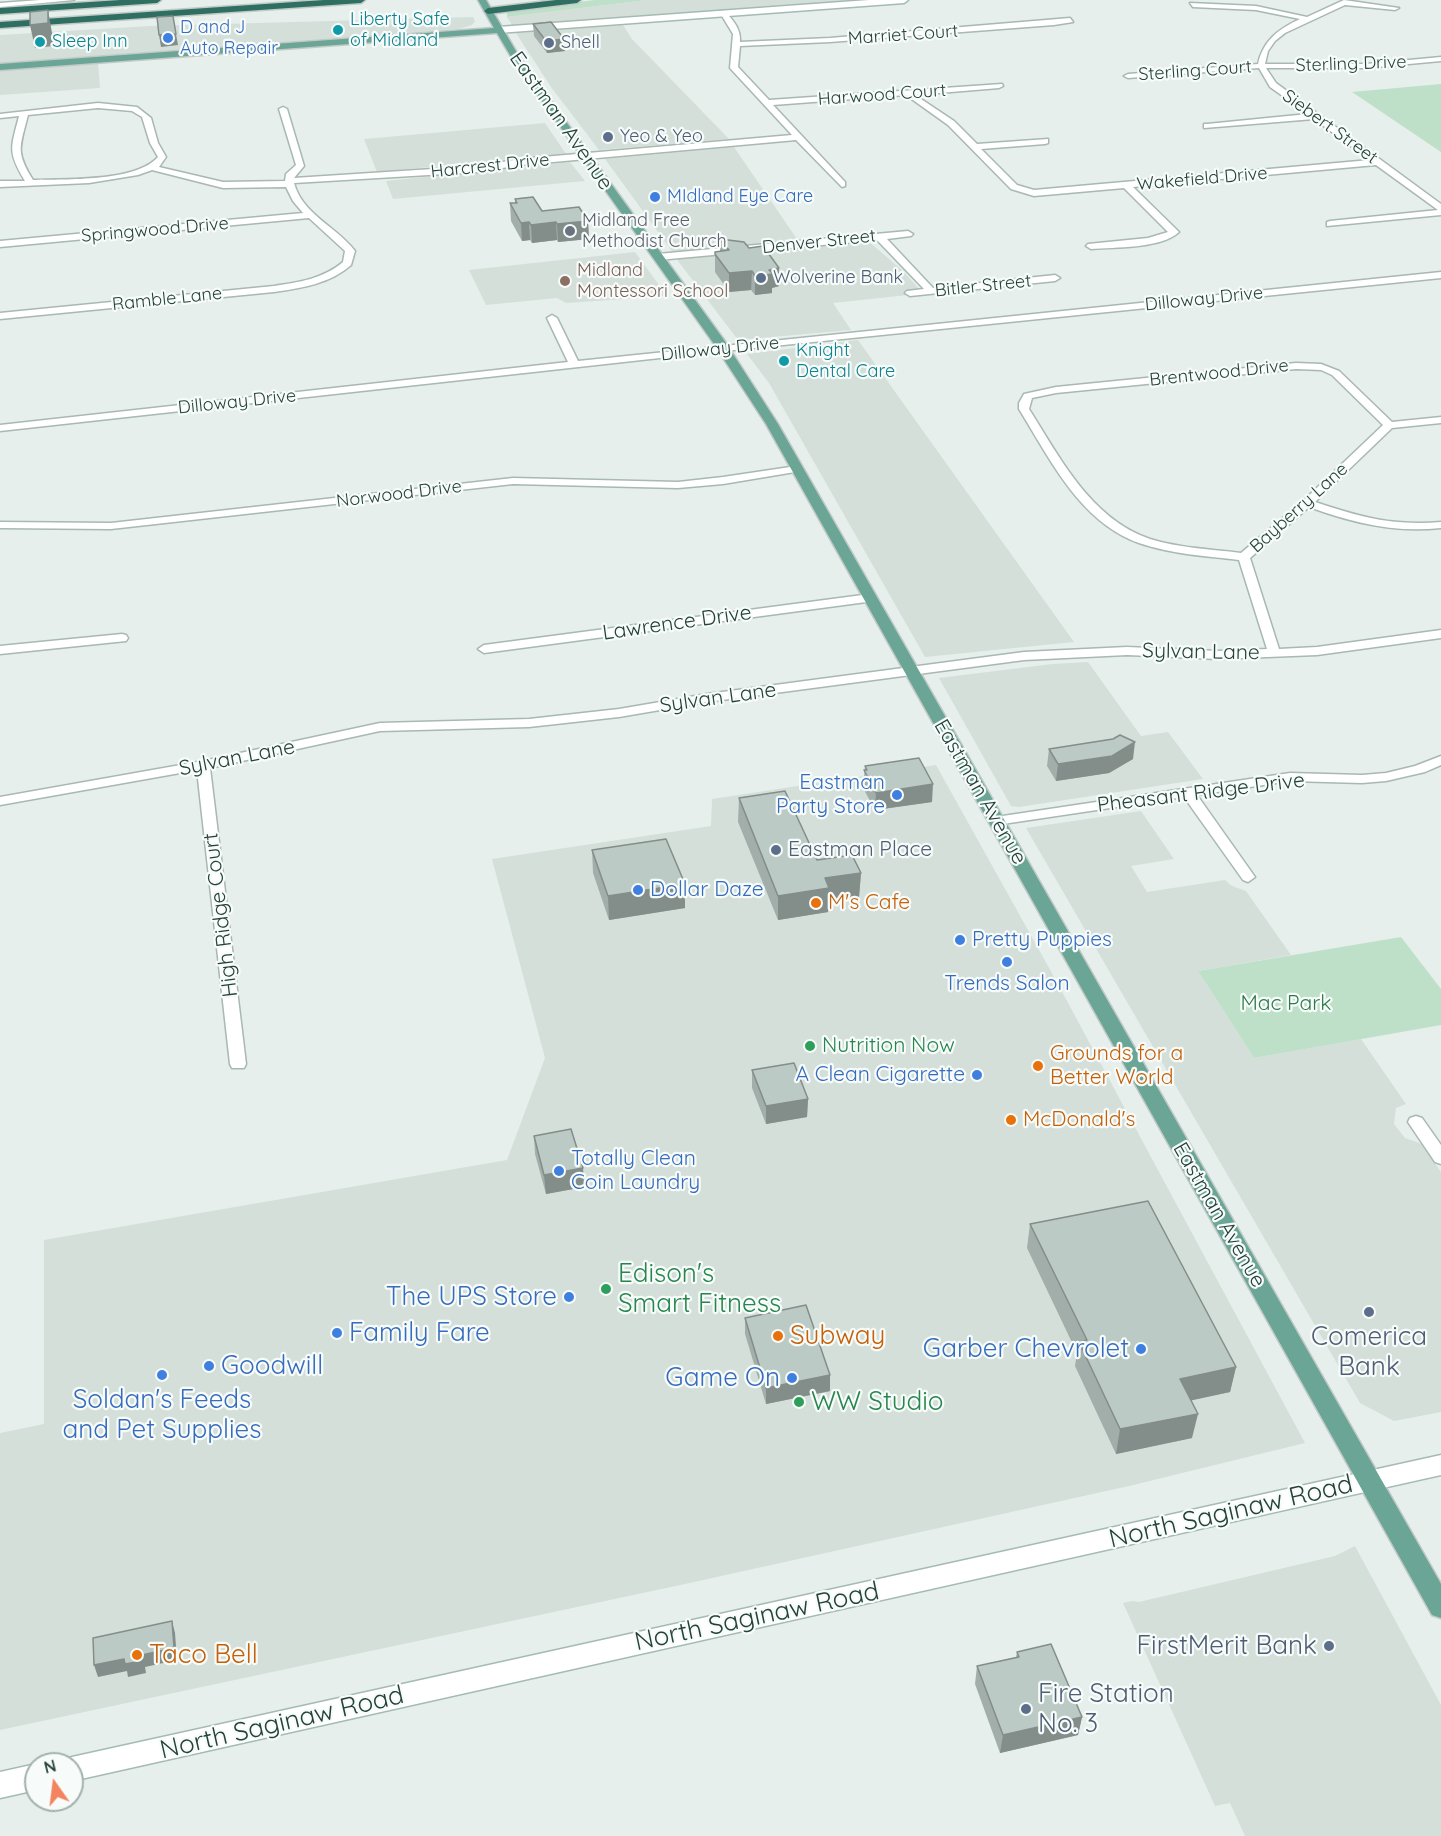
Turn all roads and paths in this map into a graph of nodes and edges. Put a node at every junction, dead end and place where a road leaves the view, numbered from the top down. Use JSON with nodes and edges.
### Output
{"nodes":[{"id":1,"x":70,"y":0,"type":"edge"},
{"id":2,"x":156,"y":0,"type":"edge"},
{"id":3,"x":259,"y":0,"type":"edge"},
{"id":4,"x":361,"y":0,"type":"edge"},
{"id":5,"x":482,"y":0,"type":"edge"},
{"id":6,"x":577,"y":0,"type":"edge"},
{"id":7,"x":904,"y":0,"type":"edge"},
{"id":8,"x":1347,"y":1,"type":"edge"},
{"id":9,"x":0,"y":5,"type":"edge"},
{"id":10,"x":1193,"y":5,"type":"dead end"},
{"id":11,"x":1395,"y":8,"type":"dead end"},
{"id":12,"x":0,"y":11,"type":"edge"},
{"id":13,"x":488,"y":11,"type":"junction"},
{"id":14,"x":722,"y":13,"type":"junction"},
{"id":15,"x":0,"y":18,"type":"edge"},
{"id":16,"x":1308,"y":19,"type":"junction"},
{"id":17,"x":1070,"y":20,"type":"dead end"},
{"id":18,"x":0,"y":25,"type":"edge"},
{"id":19,"x":498,"y":30,"type":"junction"},
{"id":20,"x":737,"y":44,"type":"junction"},
{"id":21,"x":1441,"y":59,"type":"edge"},
{"id":22,"x":1261,"y":66,"type":"junction"},
{"id":23,"x":0,"y":67,"type":"edge"},
{"id":24,"x":1128,"y":76,"type":"dead end"},
{"id":25,"x":999,"y":86,"type":"dead end"},
{"id":26,"x":909,"y":94,"type":"junction"},
{"id":27,"x":766,"y":102,"type":"junction"},
{"id":28,"x":283,"y":109,"type":"dead end"},
{"id":29,"x":24,"y":114,"type":"junction"},
{"id":30,"x":0,"y":116,"type":"edge"},
{"id":31,"x":1315,"y":116,"type":"junction"},
{"id":32,"x":1207,"y":126,"type":"dead end"},
{"id":33,"x":798,"y":137,"type":"junction"},
{"id":34,"x":1045,"y":141,"type":"dead end"},
{"id":35,"x":975,"y":147,"type":"junction"},
{"id":36,"x":586,"y":156,"type":"junction"},
{"id":37,"x":1378,"y":162,"type":"junction"},
{"id":38,"x":157,"y":165,"type":"junction"},
{"id":39,"x":289,"y":181,"type":"junction"},
{"id":40,"x":30,"y":182,"type":"junction"},
{"id":41,"x":0,"y":184,"type":"edge"},
{"id":42,"x":842,"y":184,"type":"dead end"},
{"id":43,"x":1126,"y":185,"type":"junction"},
{"id":44,"x":1441,"y":210,"type":"edge"},
{"id":45,"x":311,"y":215,"type":"junction"},
{"id":46,"x":1330,"y":224,"type":"dead end"},
{"id":47,"x":908,"y":234,"type":"dead end"},
{"id":48,"x":879,"y":236,"type":"junction"},
{"id":49,"x":0,"y":244,"type":"edge"},
{"id":50,"x":1091,"y":246,"type":"dead end"},
{"id":51,"x":658,"y":257,"type":"junction"},
{"id":52,"x":1441,"y":275,"type":"edge"},
{"id":53,"x":1055,"y":278,"type":"dead end"},
{"id":54,"x":931,"y":291,"type":"junction"},
{"id":55,"x":910,"y":293,"type":"dead end"},
{"id":56,"x":0,"y":316,"type":"edge"},
{"id":57,"x":552,"y":318,"type":"dead end"},
{"id":58,"x":723,"y":348,"type":"junction"},
{"id":59,"x":575,"y":365,"type":"junction"},
{"id":60,"x":1441,"y":420,"type":"edge"},
{"id":61,"x":1389,"y":425,"type":"junction"},
{"id":62,"x":0,"y":428,"type":"edge"},
{"id":63,"x":797,"y":469,"type":"junction"},
{"id":64,"x":1307,"y":503,"type":"junction"},
{"id":65,"x":0,"y":525,"type":"edge"},
{"id":66,"x":1441,"y":525,"type":"edge"},
{"id":67,"x":1244,"y":557,"type":"junction"},
{"id":68,"x":870,"y":598,"type":"junction"},
{"id":69,"x":1441,"y":634,"type":"edge"},
{"id":70,"x":122,"y":638,"type":"dead end"},
{"id":71,"x":484,"y":649,"type":"dead end"},
{"id":72,"x":0,"y":650,"type":"edge"},
{"id":73,"x":1274,"y":653,"type":"junction"},
{"id":74,"x":911,"y":671,"type":"junction"},
{"id":75,"x":1441,"y":760,"type":"edge"},
{"id":76,"x":204,"y":765,"type":"junction"},
{"id":77,"x":1188,"y":792,"type":"junction"},
{"id":78,"x":0,"y":801,"type":"edge"},
{"id":79,"x":996,"y":821,"type":"junction"},
{"id":80,"x":1248,"y":877,"type":"dead end"},
{"id":81,"x":238,"y":1064,"type":"dead end"},
{"id":82,"x":1416,"y":1122,"type":"dead end"},
{"id":83,"x":1441,"y":1158,"type":"edge"},
{"id":84,"x":1441,"y":1465,"type":"edge"},
{"id":85,"x":1370,"y":1481,"type":"junction"},
{"id":86,"x":1441,"y":1607,"type":"edge"},
{"id":87,"x":84,"y":1766,"type":"edge"},
{"id":88,"x":24,"y":1780,"type":"edge"},
{"id":89,"x":0,"y":1785,"type":"edge"}],
"edges":[{"from":1,"to":9,"type":"street"},
{"from":2,"to":12,"type":"highway"},
{"from":3,"to":15,"type":"highway"},
{"from":4,"to":18,"type":"highway"},
{"from":5,"to":13,"type":"main road","name":"Eastman Avenue"},
{"from":6,"to":13,"type":"highway"},
{"from":7,"to":14,"type":"main road"},
{"from":8,"to":11,"type":"street"},
{"from":8,"to":16,"type":"street"},
{"from":10,"to":16,"type":"street"},
{"from":13,"to":19,"type":"main road","name":"Eastman Avenue"},
{"from":14,"to":19,"type":"main road"},
{"from":14,"to":20,"type":"street"},
{"from":16,"to":22,"type":"street"},
{"from":17,"to":20,"type":"street","name":"Marriet Court"},
{"from":19,"to":23,"type":"main road"},
{"from":19,"to":36,"type":"main road","name":"Eastman Avenue"},
{"from":20,"to":27,"type":"street"},
{"from":21,"to":22,"type":"street","name":"Sterling Drive"},
{"from":22,"to":24,"type":"street","name":"Sterling Court"},
{"from":22,"to":31,"type":"street","name":"Siebert Street"},
{"from":25,"to":26,"type":"street","name":"Harwood Court"},
{"from":26,"to":27,"type":"street","name":"Harwood Court"},
{"from":26,"to":35,"type":"street"},
{"from":27,"to":33,"type":"street"},
{"from":28,"to":39,"type":"street"},
{"from":29,"to":30,"type":"street"},
{"from":29,"to":38,"type":"street"},
{"from":29,"to":40,"type":"street"},
{"from":31,"to":32,"type":"street"},
{"from":31,"to":37,"type":"street","name":"Siebert Street"},
{"from":33,"to":36,"type":"street","name":"Harcrest Drive"},
{"from":33,"to":42,"type":"street"},
{"from":34,"to":35,"type":"street"},
{"from":35,"to":43,"type":"street","name":"Wakefield Drive"},
{"from":36,"to":39,"type":"street","name":"Harcrest Drive"},
{"from":36,"to":51,"type":"main road","name":"Eastman Avenue"},
{"from":37,"to":43,"type":"street","name":"Wakefield Drive"},
{"from":37,"to":44,"type":"street","name":"Siebert Street"},
{"from":38,"to":39,"type":"street","name":"Harcrest Drive"},
{"from":38,"to":40,"type":"street"},
{"from":39,"to":45,"type":"street"},
{"from":40,"to":41,"type":"street"},
{"from":43,"to":50,"type":"street"},
{"from":44,"to":46,"type":"street"},
{"from":45,"to":49,"type":"street","name":"Springwood Drive"},
{"from":45,"to":56,"type":"street","name":"Ramble Lane"},
{"from":47,"to":48,"type":"street","name":"Denver Street"},
{"from":48,"to":51,"type":"street","name":"Denver Street"},
{"from":48,"to":54,"type":"street"},
{"from":51,"to":58,"type":"main road","name":"Eastman Avenue"},
{"from":52,"to":58,"type":"street","name":"Dilloway Drive"},
{"from":53,"to":54,"type":"street","name":"Bitler Street"},
{"from":54,"to":55,"type":"street","name":"Bitler Street"},
{"from":57,"to":59,"type":"street"},
{"from":58,"to":59,"type":"street","name":"Dilloway Drive"},
{"from":58,"to":63,"type":"main road","name":"Eastman Avenue"},
{"from":59,"to":62,"type":"street","name":"Dilloway Drive"},
{"from":60,"to":61,"type":"street"},
{"from":61,"to":64,"type":"street","name":"Bayberry Lane"},
{"from":61,"to":67,"type":"street","name":"Brentwood Drive"},
{"from":63,"to":65,"type":"street","name":"Norwood Drive"},
{"from":63,"to":68,"type":"main road","name":"Eastman Avenue"},
{"from":64,"to":66,"type":"street"},
{"from":64,"to":67,"type":"street","name":"Bayberry Lane"},
{"from":67,"to":73,"type":"street","name":"Bayberry Lane"},
{"from":68,"to":71,"type":"street","name":"Lawrence Drive"},
{"from":68,"to":74,"type":"main road","name":"Eastman Avenue"},
{"from":69,"to":73,"type":"street","name":"Sylvan Lane"},
{"from":70,"to":72,"type":"street"},
{"from":73,"to":74,"type":"street","name":"Sylvan Lane"},
{"from":74,"to":76,"type":"street","name":"Sylvan Lane"},
{"from":74,"to":79,"type":"main road","name":"Eastman Avenue"},
{"from":75,"to":77,"type":"street","name":"Pheasant Ridge Drive"},
{"from":76,"to":78,"type":"street","name":"Sylvan Lane"},
{"from":76,"to":81,"type":"street","name":"High Ridge Court"},
{"from":77,"to":79,"type":"street","name":"Pheasant Ridge Drive"},
{"from":77,"to":80,"type":"street"},
{"from":79,"to":85,"type":"main road","name":"Eastman Avenue"},
{"from":82,"to":83,"type":"street"},
{"from":84,"to":85,"type":"main road","name":"North Saginaw Road"},
{"from":85,"to":86,"type":"main road","name":"Eastman Avenue"},
{"from":85,"to":87,"type":"main road","name":"North Saginaw Road"},
{"from":88,"to":89,"type":"main road"}]}
